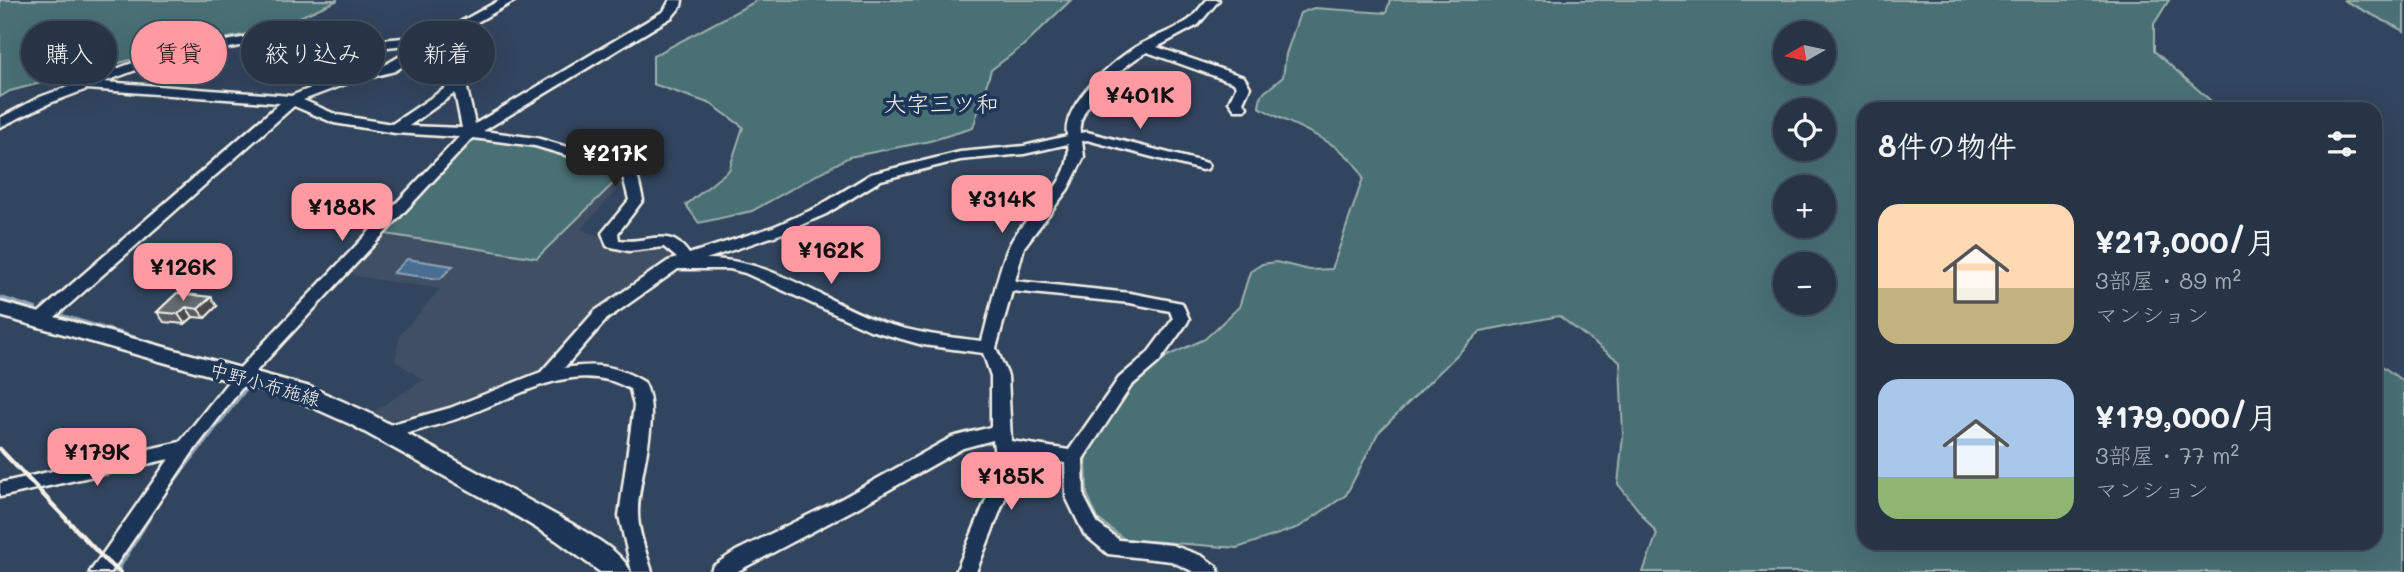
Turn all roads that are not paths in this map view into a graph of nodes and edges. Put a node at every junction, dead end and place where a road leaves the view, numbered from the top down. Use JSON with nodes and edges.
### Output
{"nodes":[{"id":1,"x":510,"y":0,"type":"edge"},
{"id":2,"x":676,"y":0,"type":"edge"},
{"id":3,"x":1213,"y":0,"type":"edge"},
{"id":4,"x":470,"y":21,"type":"edge"},
{"id":5,"x":399,"y":42,"type":"edge"},
{"id":6,"x":1145,"y":47,"type":"junction"},
{"id":7,"x":399,"y":63,"type":"edge"},
{"id":8,"x":460,"y":84,"type":"edge"},
{"id":9,"x":461,"y":84,"type":"edge"},
{"id":10,"x":88,"y":85,"type":"junction"},
{"id":11,"x":292,"y":100,"type":"junction"},
{"id":12,"x":1240,"y":107,"type":"dead end"},
{"id":13,"x":0,"y":123,"type":"edge"},
{"id":14,"x":395,"y":129,"type":"junction"},
{"id":15,"x":470,"y":133,"type":"junction"},
{"id":16,"x":1073,"y":137,"type":"junction"},
{"id":17,"x":1202,"y":166,"type":"dead end"},
{"id":18,"x":679,"y":262,"type":"junction"},
{"id":19,"x":1007,"y":285,"type":"junction"},
{"id":20,"x":0,"y":309,"type":"edge"},
{"id":21,"x":40,"y":321,"type":"junction"},
{"id":22,"x":988,"y":348,"type":"junction"},
{"id":23,"x":547,"y":376,"type":"junction"},
{"id":24,"x":241,"y":377,"type":"junction"},
{"id":25,"x":384,"y":433,"type":"junction"},
{"id":26,"x":1003,"y":439,"type":"junction"},
{"id":27,"x":186,"y":448,"type":"junction"},
{"id":28,"x":1074,"y":458,"type":"junction"},
{"id":29,"x":0,"y":490,"type":"edge"},
{"id":30,"x":100,"y":572,"type":"edge"},
{"id":31,"x":618,"y":572,"type":"edge"},
{"id":32,"x":642,"y":572,"type":"edge"},
{"id":33,"x":720,"y":572,"type":"edge"},
{"id":34,"x":966,"y":572,"type":"edge"},
{"id":35,"x":1209,"y":572,"type":"edge"}],
"edges":[{"from":1,"to":4,"type":"street"},
{"from":2,"to":15,"type":"street"},
{"from":3,"to":6,"type":"street"},
{"from":5,"to":10,"type":"street"},
{"from":6,"to":12,"type":"street"},
{"from":6,"to":16,"type":"street"},
{"from":7,"to":11,"type":"street"},
{"from":8,"to":14,"type":"street"},
{"from":9,"to":15,"type":"street"},
{"from":10,"to":11,"type":"street"},
{"from":10,"to":13,"type":"street"},
{"from":11,"to":14,"type":"street"},
{"from":11,"to":21,"type":"street"},
{"from":14,"to":15,"type":"street"},
{"from":15,"to":18,"type":"street"},
{"from":15,"to":24,"type":"street"},
{"from":16,"to":17,"type":"street"},
{"from":16,"to":18,"type":"street"},
{"from":16,"to":19,"type":"street"},
{"from":18,"to":22,"type":"street"},
{"from":18,"to":23,"type":"street"},
{"from":19,"to":22,"type":"street"},
{"from":19,"to":28,"type":"street"},
{"from":20,"to":21,"type":"main road","name":"中野小布施線"},
{"from":21,"to":24,"type":"main road","name":"中野小布施線"},
{"from":22,"to":26,"type":"street"},
{"from":23,"to":25,"type":"street"},
{"from":23,"to":32,"type":"street"},
{"from":24,"to":25,"type":"main road","name":"中野小布施線"},
{"from":24,"to":27,"type":"street"},
{"from":25,"to":31,"type":"main road","name":"中野小布施線"},
{"from":26,"to":28,"type":"street"},
{"from":26,"to":33,"type":"street"},
{"from":26,"to":34,"type":"street"},
{"from":27,"to":29,"type":"street"},
{"from":27,"to":30,"type":"street"},
{"from":28,"to":35,"type":"street"}]}
